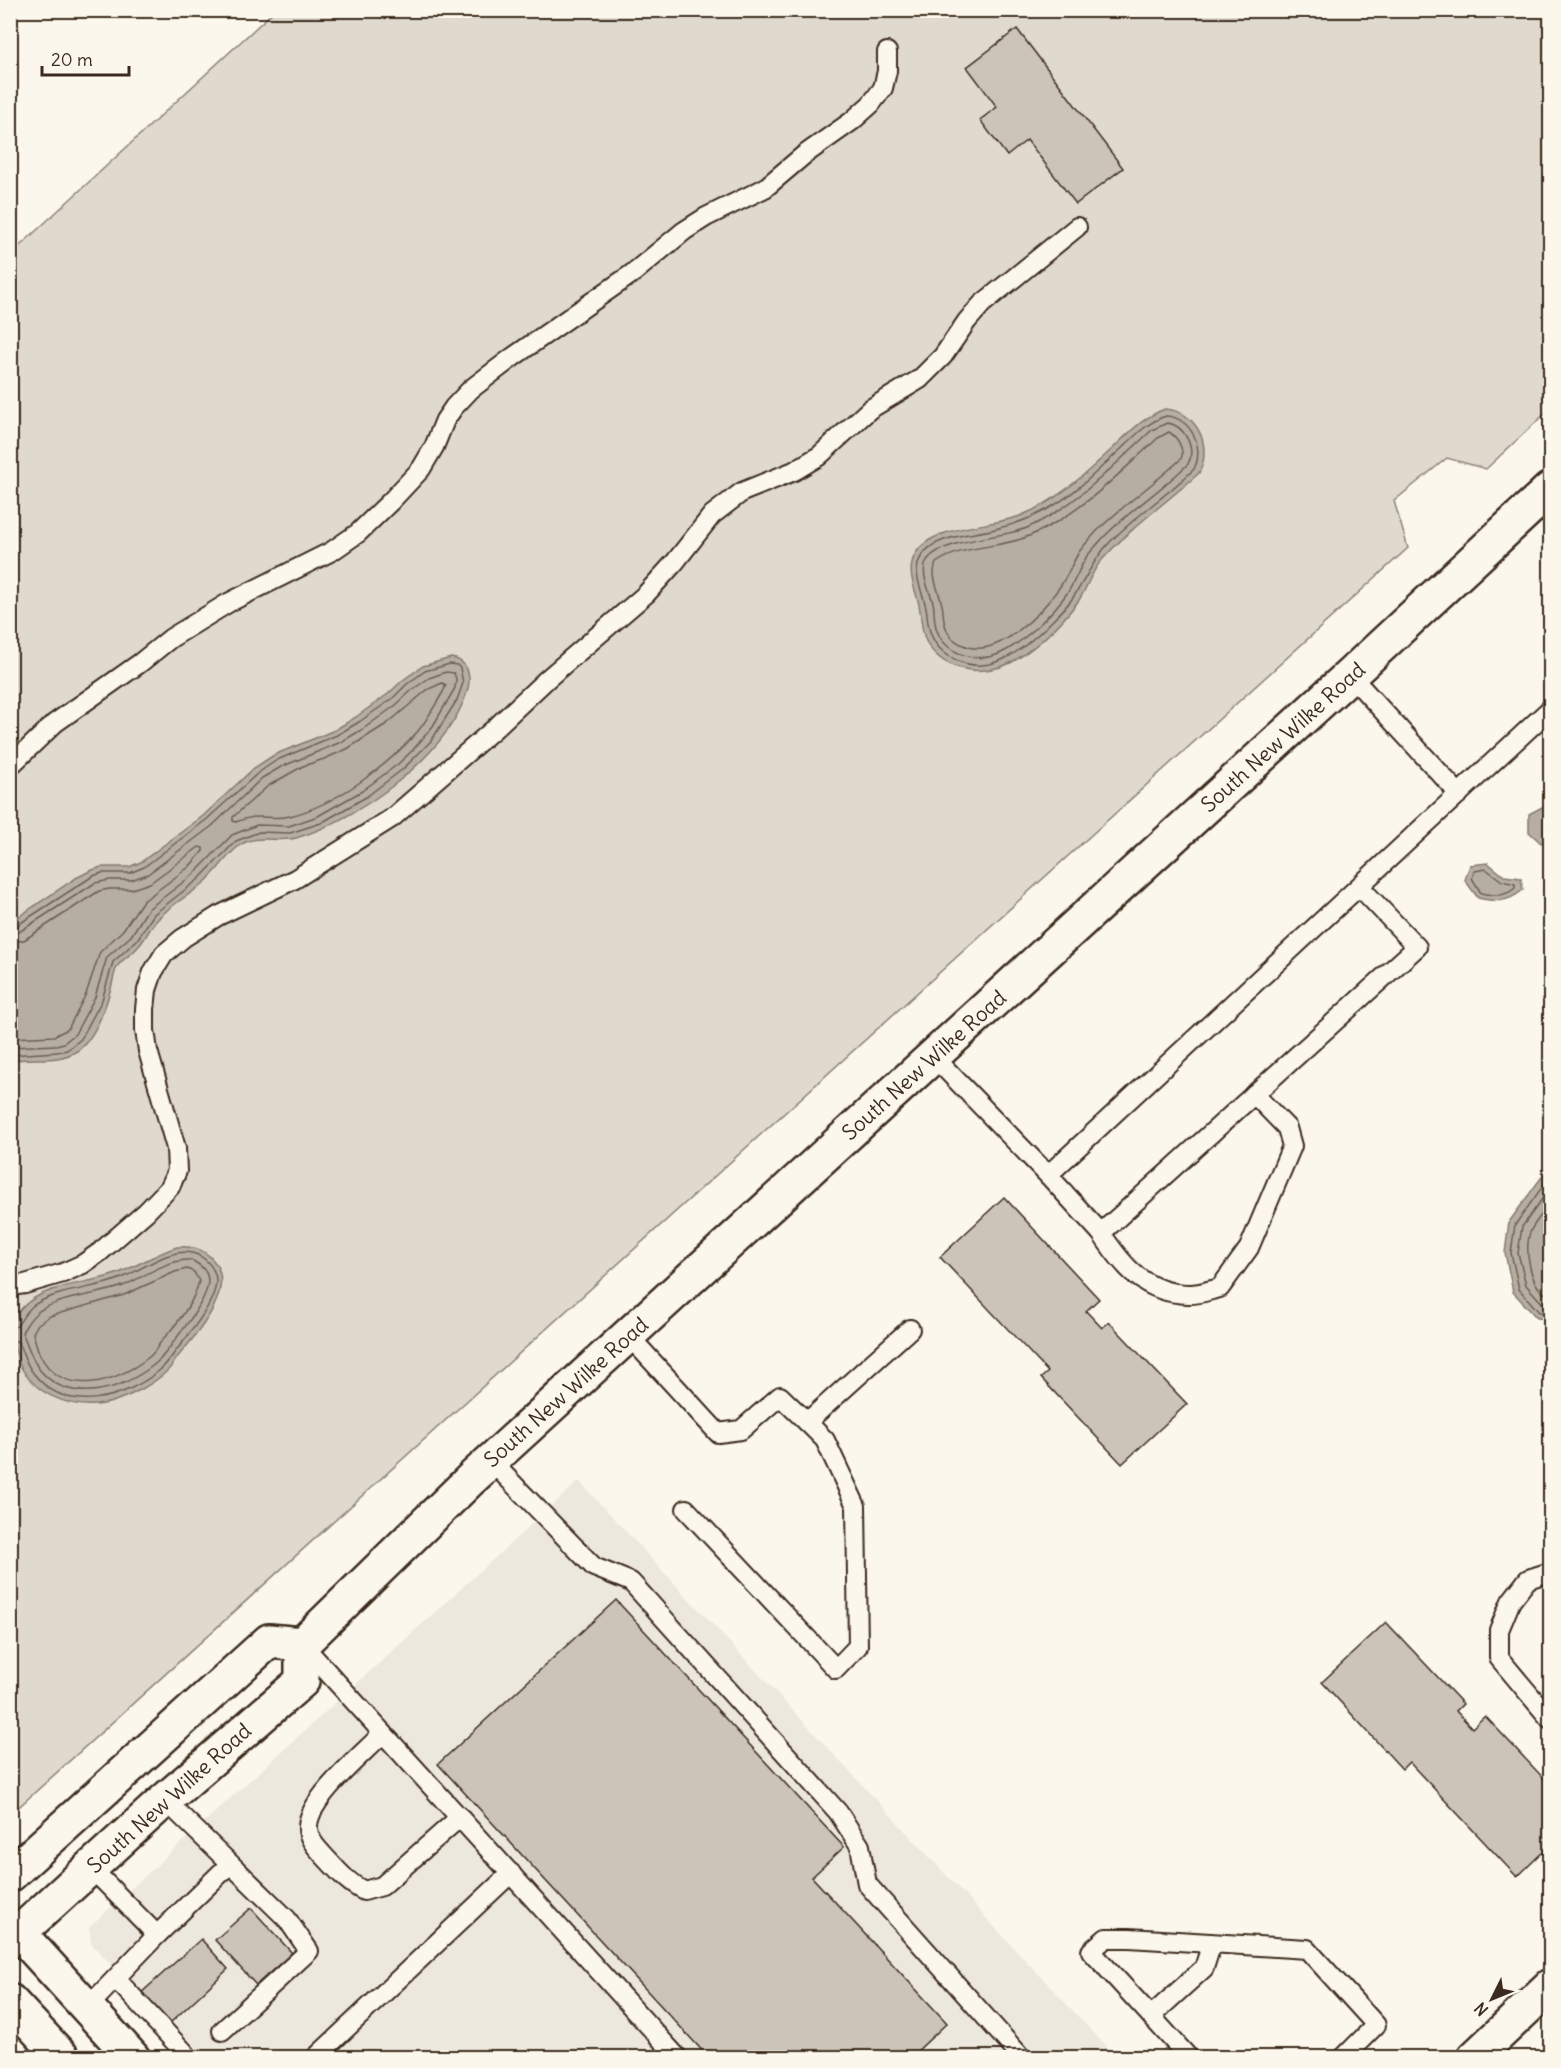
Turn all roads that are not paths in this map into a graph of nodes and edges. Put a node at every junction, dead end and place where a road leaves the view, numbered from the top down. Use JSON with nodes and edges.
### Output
{"nodes":[{"id":1,"x":887,"y":52,"type":"dead end"},
{"id":2,"x":1077,"y":228,"type":"dead end"},
{"id":3,"x":1551,"y":489,"type":"edge"},
{"id":4,"x":1350,"y":675,"type":"junction"},
{"id":5,"x":1551,"y":710,"type":"edge"},
{"id":6,"x":10,"y":766,"type":"edge"},
{"id":7,"x":1459,"y":794,"type":"junction"},
{"id":8,"x":1360,"y":886,"type":"junction"},
{"id":9,"x":933,"y":1056,"type":"junction"},
{"id":10,"x":1254,"y":1094,"type":"junction"},
{"id":11,"x":1048,"y":1175,"type":"junction"},
{"id":12,"x":1101,"y":1233,"type":"junction"},
{"id":13,"x":10,"y":1286,"type":"edge"},
{"id":14,"x":910,"y":1329,"type":"dead end"},
{"id":15,"x":628,"y":1335,"type":"junction"},
{"id":16,"x":807,"y":1422,"type":"junction"},
{"id":17,"x":491,"y":1461,"type":"junction"},
{"id":18,"x":686,"y":1509,"type":"dead end"},
{"id":19,"x":1551,"y":1572,"type":"edge"},
{"id":20,"x":302,"y":1644,"type":"junction"},
{"id":21,"x":1551,"y":1719,"type":"edge"},
{"id":22,"x":383,"y":1733,"type":"junction"},
{"id":23,"x":165,"y":1800,"type":"junction"},
{"id":24,"x":460,"y":1817,"type":"junction"},
{"id":25,"x":230,"y":1864,"type":"junction"},
{"id":26,"x":91,"y":1868,"type":"junction"},
{"id":27,"x":511,"y":1873,"type":"junction"},
{"id":28,"x":10,"y":1875,"type":"edge"},
{"id":29,"x":14,"y":1932,"type":"edge"},
{"id":30,"x":157,"y":1935,"type":"junction"},
{"id":31,"x":1212,"y":1943,"type":"junction"},
{"id":32,"x":116,"y":1979,"type":"junction"},
{"id":33,"x":1551,"y":1986,"type":"edge"},
{"id":34,"x":10,"y":2001,"type":"edge"},
{"id":35,"x":87,"y":2008,"type":"junction"},
{"id":36,"x":1151,"y":2016,"type":"junction"},
{"id":37,"x":222,"y":2031,"type":"dead end"},
{"id":38,"x":52,"y":2054,"type":"edge"},
{"id":39,"x":186,"y":2054,"type":"dead end"},
{"id":40,"x":674,"y":2056,"type":"edge"},
{"id":41,"x":133,"y":2058,"type":"edge"},
{"id":42,"x":315,"y":2058,"type":"edge"},
{"id":43,"x":1022,"y":2058,"type":"edge"},
{"id":44,"x":1189,"y":2058,"type":"edge"},
{"id":45,"x":1343,"y":2058,"type":"edge"},
{"id":46,"x":1474,"y":2058,"type":"edge"}],
"edges":[{"from":1,"to":6,"type":"lane"},
{"from":2,"to":13,"type":"lane"},
{"from":3,"to":4,"type":"main road","name":"South New Wilke Road"},
{"from":4,"to":7,"type":"lane"},
{"from":4,"to":9,"type":"main road","name":"South New Wilke Road"},
{"from":5,"to":7,"type":"lane"},
{"from":7,"to":8,"type":"lane"},
{"from":8,"to":10,"type":"lane"},
{"from":8,"to":11,"type":"lane"},
{"from":9,"to":11,"type":"lane"},
{"from":9,"to":15,"type":"main road","name":"South New Wilke Road"},
{"from":10,"to":12,"type":"lane"},
{"from":10,"to":12,"type":"lane"},
{"from":11,"to":12,"type":"lane"},
{"from":14,"to":16,"type":"lane"},
{"from":15,"to":16,"type":"lane"},
{"from":15,"to":17,"type":"main road","name":"South New Wilke Road"},
{"from":16,"to":18,"type":"lane"},
{"from":17,"to":20,"type":"main road","name":"South New Wilke Road"},
{"from":17,"to":43,"type":"lane"},
{"from":19,"to":21,"type":"lane"},
{"from":20,"to":22,"type":"lane"},
{"from":20,"to":23,"type":"main road","name":"South New Wilke Road"},
{"from":20,"to":28,"type":"main road"},
{"from":22,"to":24,"type":"lane"},
{"from":22,"to":24,"type":"lane"},
{"from":23,"to":25,"type":"lane"},
{"from":23,"to":26,"type":"main road","name":"South New Wilke Road"},
{"from":24,"to":27,"type":"lane"},
{"from":25,"to":30,"type":"lane"},
{"from":25,"to":37,"type":"lane"},
{"from":26,"to":29,"type":"main road","name":"South New Wilke Road"},
{"from":26,"to":30,"type":"lane"},
{"from":27,"to":40,"type":"lane"},
{"from":27,"to":42,"type":"lane"},
{"from":29,"to":35,"type":"main road"},
{"from":30,"to":32,"type":"lane"},
{"from":31,"to":36,"type":"lane"},
{"from":31,"to":36,"type":"lane"},
{"from":31,"to":45,"type":"lane"},
{"from":32,"to":35,"type":"lane"},
{"from":32,"to":39,"type":"lane"},
{"from":33,"to":46,"type":"main road"},
{"from":34,"to":38,"type":"main road"},
{"from":35,"to":41,"type":"main road"},
{"from":36,"to":44,"type":"lane"}]}
